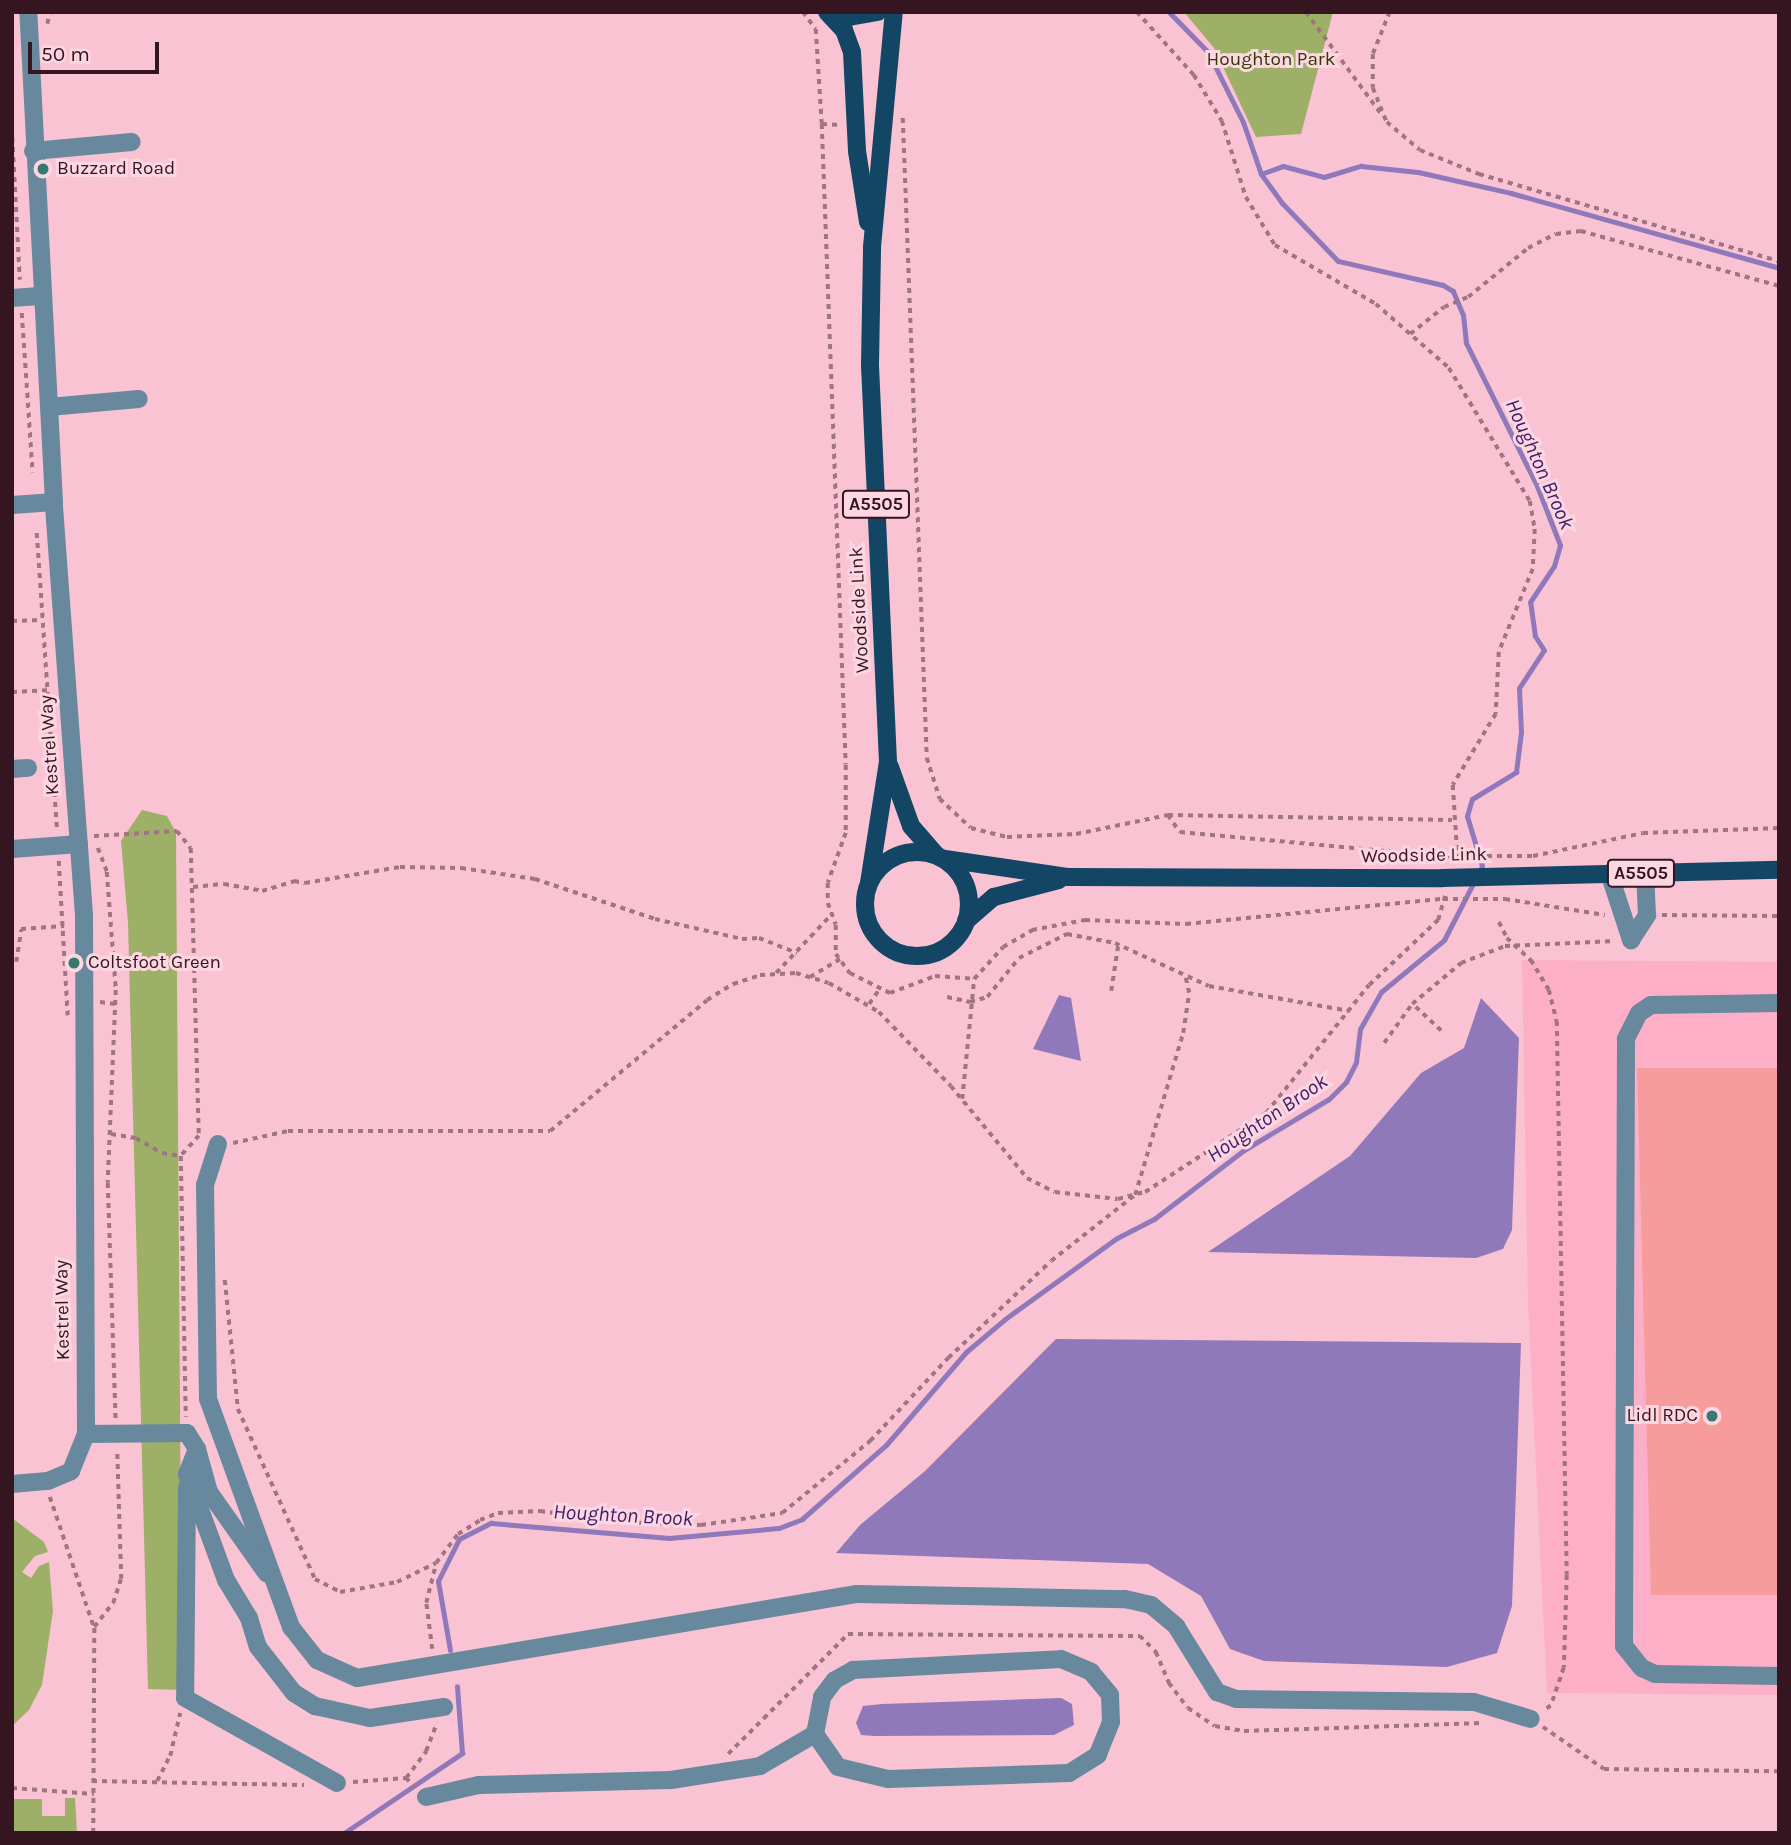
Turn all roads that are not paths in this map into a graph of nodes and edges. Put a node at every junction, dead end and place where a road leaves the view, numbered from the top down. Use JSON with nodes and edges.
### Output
{"nodes":[{"id":1,"x":28,"y":12,"type":"edge"},
{"id":2,"x":829,"y":12,"type":"edge"},
{"id":3,"x":878,"y":12,"type":"edge"},
{"id":4,"x":894,"y":12,"type":"edge"},
{"id":5,"x":31,"y":113,"type":"junction"},
{"id":6,"x":12,"y":114,"type":"edge"},
{"id":7,"x":132,"y":142,"type":"dead end"},
{"id":8,"x":33,"y":151,"type":"junction"},
{"id":9,"x":872,"y":247,"type":"junction"},
{"id":10,"x":43,"y":296,"type":"junction"},
{"id":11,"x":17,"y":298,"type":"edge"},
{"id":12,"x":139,"y":399,"type":"dead end"},
{"id":13,"x":49,"y":407,"type":"junction"},
{"id":14,"x":54,"y":502,"type":"junction"},
{"id":15,"x":12,"y":505,"type":"edge"},
{"id":16,"x":888,"y":762,"type":"junction"},
{"id":17,"x":86,"y":840,"type":"junction"},
{"id":18,"x":12,"y":849,"type":"edge"},
{"id":19,"x":941,"y":857,"type":"junction"},
{"id":20,"x":1779,"y":870,"type":"edge"},
{"id":21,"x":1609,"y":873,"type":"junction"},
{"id":22,"x":1646,"y":873,"type":"junction"},
{"id":23,"x":1069,"y":877,"type":"junction"},
{"id":24,"x":869,"y":883,"type":"junction"},
{"id":25,"x":967,"y":921,"type":"junction"},
{"id":26,"x":1779,"y":1003,"type":"edge"},
{"id":27,"x":218,"y":1144,"type":"road end"},
{"id":28,"x":86,"y":1434,"type":"junction"},
{"id":29,"x":197,"y":1449,"type":"junction"},
{"id":30,"x":187,"y":1474,"type":"junction"},
{"id":31,"x":12,"y":1485,"type":"edge"},
{"id":32,"x":274,"y":1576,"type":"junction"},
{"id":33,"x":1779,"y":1676,"type":"edge"},
{"id":34,"x":440,"y":1708,"type":"road end"},
{"id":35,"x":1531,"y":1719,"type":"road end"},
{"id":36,"x":815,"y":1734,"type":"junction"},
{"id":37,"x":337,"y":1783,"type":"road end"},
{"id":38,"x":426,"y":1797,"type":"dead end"}],
"edges":[{"from":1,"to":5,"type":"street","name":"Kestrel Way"},
{"from":2,"to":3,"type":"main road","name":"Woodside Link"},
{"from":2,"to":9,"type":"main road","name":"Woodside Link","number":"A5505"},
{"from":4,"to":9,"type":"main road","name":"Woodside Link","number":"A5505"},
{"from":5,"to":6,"type":"street"},
{"from":5,"to":8,"type":"street","name":"Kestrel Way"},
{"from":7,"to":8,"type":"street"},
{"from":8,"to":10,"type":"street","name":"Kestrel Way"},
{"from":9,"to":16,"type":"main road","name":"Woodside Link","number":"A5505"},
{"from":10,"to":11,"type":"street"},
{"from":10,"to":13,"type":"street","name":"Kestrel Way"},
{"from":12,"to":13,"type":"street"},
{"from":13,"to":14,"type":"street","name":"Kestrel Way"},
{"from":14,"to":15,"type":"street"},
{"from":14,"to":17,"type":"street","name":"Kestrel Way"},
{"from":16,"to":19,"type":"main road","name":"Woodside Link","number":"A5505"},
{"from":16,"to":24,"type":"main road","name":"Woodside Link","number":"A5505"},
{"from":17,"to":18,"type":"street"},
{"from":17,"to":28,"type":"street","name":"Kestrel Way"},
{"from":19,"to":23,"type":"main road","name":"Woodside Link","number":"A5505"},
{"from":19,"to":24,"type":"main road","number":"A5505"},
{"from":19,"to":25,"type":"main road","number":"A5505"},
{"from":20,"to":22,"type":"main road","name":"Woodside Link","number":"A5505"},
{"from":21,"to":22,"type":"main road","name":"Woodside Link","number":"A5505"},
{"from":21,"to":22,"type":"street"},
{"from":21,"to":23,"type":"main road","name":"Woodside Link","number":"A5505"},
{"from":23,"to":25,"type":"main road","name":"Woodside Link","number":"A5505"},
{"from":24,"to":25,"type":"main road","number":"A5505"},
{"from":26,"to":33,"type":"street"},
{"from":27,"to":32,"type":"street"},
{"from":28,"to":29,"type":"street"},
{"from":28,"to":31,"type":"street","name":"Kestrel Way"},
{"from":29,"to":30,"type":"street"},
{"from":29,"to":32,"type":"street"},
{"from":30,"to":34,"type":"street"},
{"from":30,"to":37,"type":"street"},
{"from":32,"to":35,"type":"street"},
{"from":36,"to":36,"type":"street"},
{"from":36,"to":38,"type":"street"}]}
